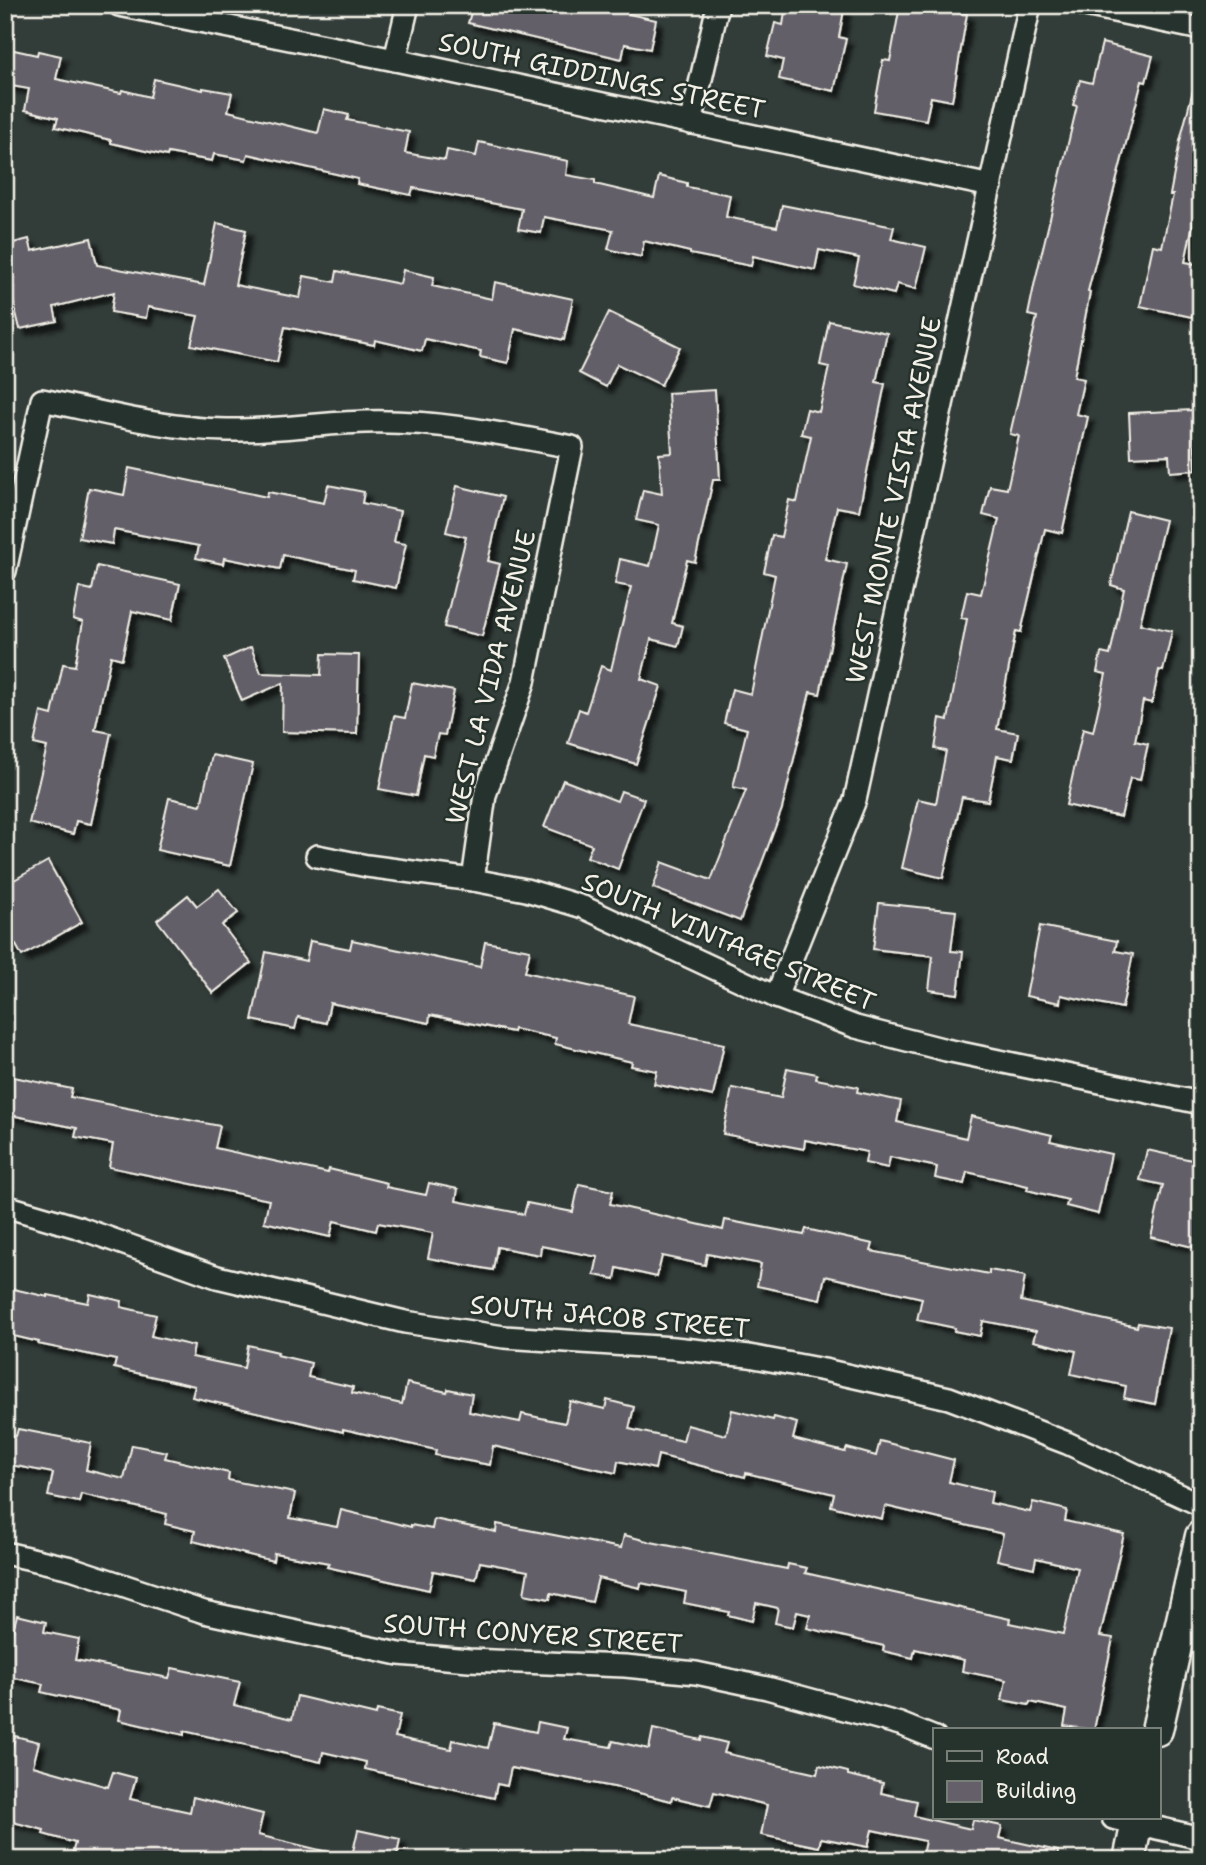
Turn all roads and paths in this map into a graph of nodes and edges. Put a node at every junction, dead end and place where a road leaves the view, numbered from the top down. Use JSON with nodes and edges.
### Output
{"nodes":[{"id":1,"x":119,"y":5,"type":"edge"},
{"id":2,"x":408,"y":5,"type":"edge"},
{"id":3,"x":718,"y":5,"type":"edge"},
{"id":4,"x":1031,"y":5,"type":"edge"},
{"id":5,"x":1085,"y":5,"type":"edge"},
{"id":6,"x":1201,"y":29,"type":"edge"},
{"id":7,"x":395,"y":60,"type":"junction"},
{"id":8,"x":691,"y":123,"type":"junction"},
{"id":9,"x":990,"y":186,"type":"junction"},
{"id":10,"x":5,"y":571,"type":"edge"},
{"id":11,"x":317,"y":856,"type":"dead end"},
{"id":12,"x":473,"y":880,"type":"junction"},
{"id":13,"x":775,"y":997,"type":"junction"},
{"id":14,"x":1201,"y":1103,"type":"edge"},
{"id":15,"x":5,"y":1206,"type":"edge"},
{"id":16,"x":1201,"y":1505,"type":"edge"},
{"id":17,"x":1201,"y":1536,"type":"edge"},
{"id":18,"x":5,"y":1553,"type":"edge"},
{"id":19,"x":1157,"y":1728,"type":"edge"},
{"id":20,"x":933,"y":1737,"type":"edge"},
{"id":21,"x":1129,"y":1820,"type":"edge"},
{"id":22,"x":1201,"y":1838,"type":"edge"},
{"id":23,"x":1129,"y":1860,"type":"edge"}],
"edges":[{"from":1,"to":7,"type":"street","name":"SOUTH GIDDINGS STREET"},
{"from":2,"to":7,"type":"street"},
{"from":3,"to":8,"type":"street"},
{"from":4,"to":9,"type":"street","name":"WEST MONTE VISTA AVENUE"},
{"from":5,"to":6,"type":"street"},
{"from":7,"to":8,"type":"street","name":"SOUTH GIDDINGS STREET"},
{"from":8,"to":9,"type":"street","name":"SOUTH GIDDINGS STREET"},
{"from":9,"to":13,"type":"street","name":"WEST MONTE VISTA AVENUE"},
{"from":10,"to":12,"type":"street","name":"WEST LA VIDA AVENUE"},
{"from":11,"to":12,"type":"street","name":"SOUTH VINTAGE STREET"},
{"from":12,"to":13,"type":"street","name":"SOUTH VINTAGE STREET"},
{"from":13,"to":14,"type":"street","name":"SOUTH VINTAGE STREET"},
{"from":15,"to":16,"type":"street","name":"SOUTH JACOB STREET"},
{"from":17,"to":19,"type":"street"},
{"from":18,"to":20,"type":"street","name":"SOUTH CONYER STREET"},
{"from":21,"to":22,"type":"street"},
{"from":21,"to":23,"type":"street"}]}
